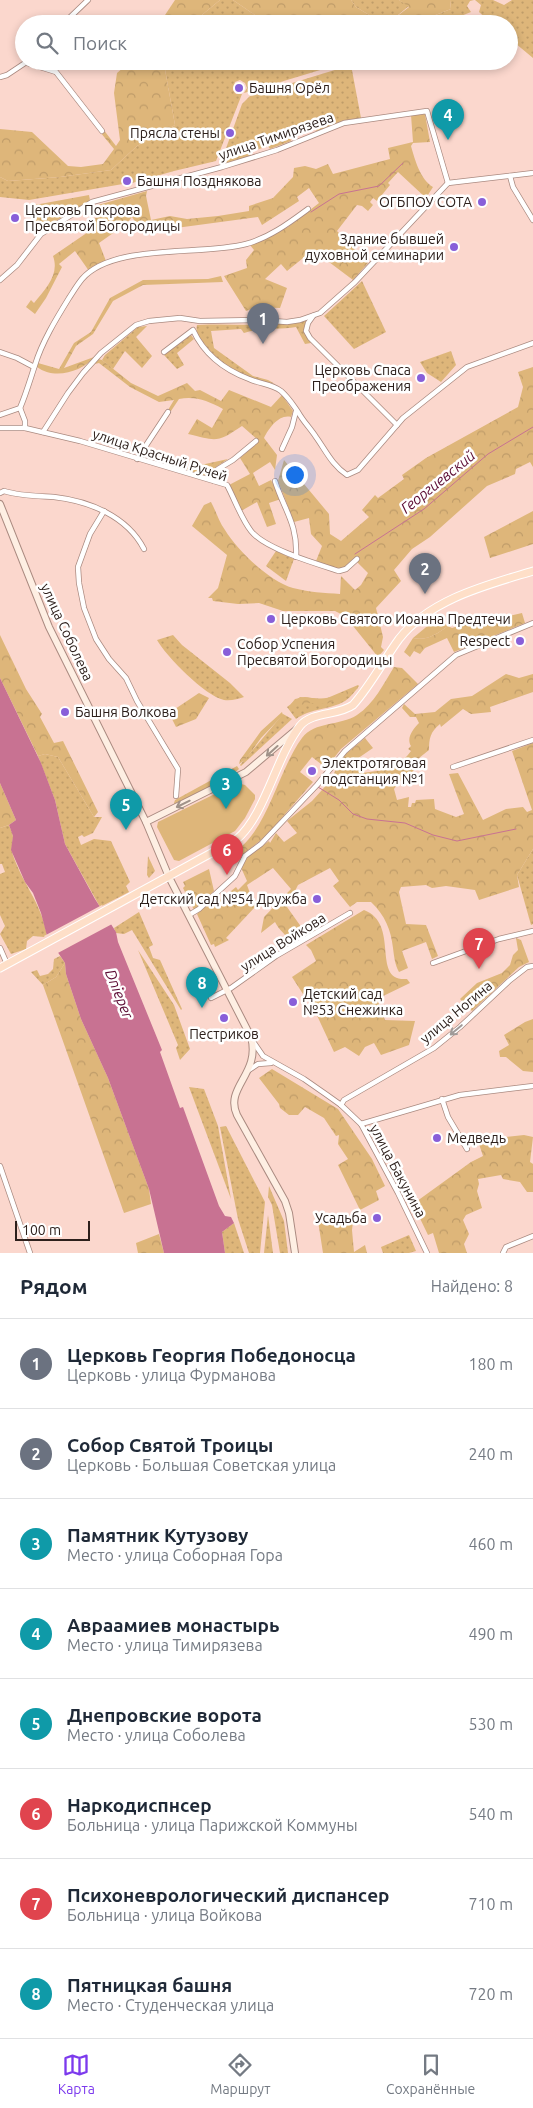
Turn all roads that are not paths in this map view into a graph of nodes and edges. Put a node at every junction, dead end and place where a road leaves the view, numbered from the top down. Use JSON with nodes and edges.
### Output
{"nodes":[{"id":1,"x":88,"y":0,"type":"edge"},
{"id":2,"x":73,"y":15,"type":"edge"},
{"id":3,"x":15,"y":70,"type":"edge"},
{"id":4,"x":50,"y":70,"type":"edge"},
{"id":5,"x":0,"y":77,"type":"edge"},
{"id":6,"x":102,"y":131,"type":"dead end"},
{"id":7,"x":533,"y":173,"type":"edge"},
{"id":8,"x":510,"y":176,"type":"junction"},
{"id":9,"x":448,"y":183,"type":"junction"},
{"id":10,"x":308,"y":209,"type":"dead end"},
{"id":11,"x":533,"y":220,"type":"edge"},
{"id":12,"x":0,"y":280,"type":"edge"},
{"id":13,"x":313,"y":316,"type":"junction"},
{"id":14,"x":193,"y":320,"type":"junction"},
{"id":15,"x":193,"y":330,"type":"junction"},
{"id":16,"x":533,"y":343,"type":"edge"},
{"id":17,"x":0,"y":352,"type":"edge"},
{"id":18,"x":164,"y":352,"type":"dead end"},
{"id":19,"x":34,"y":368,"type":"junction"},
{"id":20,"x":20,"y":408,"type":"junction"},
{"id":21,"x":296,"y":411,"type":"junction"},
{"id":22,"x":168,"y":412,"type":"dead end"},
{"id":23,"x":0,"y":415,"type":"edge"},
{"id":24,"x":397,"y":425,"type":"junction"},
{"id":25,"x":0,"y":428,"type":"edge"},
{"id":26,"x":24,"y":428,"type":"junction"},
{"id":27,"x":43,"y":432,"type":"junction"},
{"id":28,"x":256,"y":441,"type":"dead end"},
{"id":29,"x":282,"y":449,"type":"dead end"},
{"id":30,"x":137,"y":459,"type":"junction"},
{"id":31,"x":214,"y":481,"type":"junction"},
{"id":32,"x":275,"y":481,"type":"dead end"},
{"id":33,"x":0,"y":493,"type":"edge"},
{"id":34,"x":0,"y":504,"type":"edge"},
{"id":35,"x":104,"y":511,"type":"junction"},
{"id":36,"x":144,"y":549,"type":"dead end"},
{"id":37,"x":296,"y":557,"type":"junction"},
{"id":38,"x":357,"y":559,"type":"dead end"},
{"id":39,"x":533,"y":571,"type":"edge"},
{"id":40,"x":533,"y":623,"type":"edge"},
{"id":41,"x":301,"y":725,"type":"junction"},
{"id":42,"x":533,"y":740,"type":"edge"},
{"id":43,"x":453,"y":767,"type":"dead end"},
{"id":44,"x":176,"y":796,"type":"dead end"},
{"id":45,"x":146,"y":822,"type":"junction"},
{"id":46,"x":169,"y":877,"type":"junction"},
{"id":47,"x":350,"y":913,"type":"dead end"},
{"id":48,"x":189,"y":915,"type":"junction"},
{"id":49,"x":533,"y":930,"type":"edge"},
{"id":50,"x":0,"y":948,"type":"edge"},
{"id":51,"x":433,"y":963,"type":"dead end"},
{"id":52,"x":3,"y":966,"type":"edge"},
{"id":53,"x":533,"y":966,"type":"edge"},
{"id":54,"x":227,"y":990,"type":"junction"},
{"id":55,"x":211,"y":998,"type":"dead end"},
{"id":56,"x":251,"y":1037,"type":"junction"},
{"id":57,"x":274,"y":1063,"type":"junction"},
{"id":58,"x":249,"y":1070,"type":"junction"},
{"id":59,"x":533,"y":1086,"type":"edge"},
{"id":60,"x":442,"y":1099,"type":"junction"},
{"id":61,"x":341,"y":1105,"type":"junction"},
{"id":62,"x":361,"y":1124,"type":"junction"},
{"id":63,"x":467,"y":1148,"type":"dead end"},
{"id":64,"x":0,"y":1166,"type":"edge"},
{"id":65,"x":533,"y":1236,"type":"edge"},
{"id":66,"x":30,"y":1253,"type":"edge"},
{"id":67,"x":295,"y":1253,"type":"edge"},
{"id":68,"x":427,"y":1253,"type":"edge"},
{"id":69,"x":502,"y":1253,"type":"edge"}],
"edges":[{"from":1,"to":2,"type":"street"},
{"from":3,"to":5,"type":"street"},
{"from":4,"to":6,"type":"street"},
{"from":7,"to":8,"type":"street"},
{"from":8,"to":9,"type":"street"},
{"from":8,"to":11,"type":"street"},
{"from":9,"to":12,"type":"street","name":"улица Тимирязева"},
{"from":9,"to":13,"type":"street"},
{"from":10,"to":19,"type":"street"},
{"from":13,"to":14,"type":"street"},
{"from":13,"to":24,"type":"street"},
{"from":14,"to":15,"type":"street"},
{"from":14,"to":27,"type":"street"},
{"from":15,"to":18,"type":"street"},
{"from":15,"to":21,"type":"street"},
{"from":16,"to":24,"type":"street"},
{"from":17,"to":19,"type":"street"},
{"from":19,"to":20,"type":"street"},
{"from":20,"to":23,"type":"street"},
{"from":20,"to":26,"type":"street"},
{"from":21,"to":24,"type":"street"},
{"from":21,"to":29,"type":"street"},
{"from":22,"to":30,"type":"street"},
{"from":25,"to":26,"type":"street","name":"улица Красный Ручей"},
{"from":26,"to":27,"type":"street","name":"улица Красный Ручей"},
{"from":27,"to":30,"type":"street","name":"улица Красный Ручей"},
{"from":28,"to":31,"type":"street"},
{"from":30,"to":31,"type":"street","name":"улица Красный Ручей"},
{"from":31,"to":37,"type":"street","name":"улица Красный Ручей"},
{"from":32,"to":37,"type":"street"},
{"from":33,"to":35,"type":"street"},
{"from":34,"to":45,"type":"main road","name":"улица Соболева"},
{"from":35,"to":36,"type":"street"},
{"from":35,"to":44,"type":"street"},
{"from":37,"to":38,"type":"street","name":"улица Красный Ручей"},
{"from":39,"to":41,"type":"main road"},
{"from":40,"to":48,"type":"street"},
{"from":41,"to":45,"type":"main road","one_way":true},
{"from":41,"to":46,"type":"main road"},
{"from":42,"to":43,"type":"street"},
{"from":45,"to":46,"type":"main road","name":"улица Соболева"},
{"from":46,"to":48,"type":"main road","name":"улица Соболева"},
{"from":46,"to":52,"type":"main road"},
{"from":47,"to":54,"type":"street","name":"улица Войкова"},
{"from":48,"to":54,"type":"main road","name":"улица Соболева"},
{"from":49,"to":51,"type":"street"},
{"from":50,"to":52,"type":"street"},
{"from":53,"to":61,"type":"street","name":"улица Ногина","one_way":true},
{"from":54,"to":55,"type":"street","name":"улица Войкова"},
{"from":54,"to":56,"type":"main road","name":"улица Соболева"},
{"from":56,"to":57,"type":"street","name":"улица Бакунина"},
{"from":56,"to":58,"type":"main road"},
{"from":57,"to":58,"type":"street"},
{"from":57,"to":61,"type":"street","name":"улица Бакунина"},
{"from":58,"to":67,"type":"main road"},
{"from":59,"to":60,"type":"street"},
{"from":60,"to":62,"type":"street"},
{"from":60,"to":63,"type":"street"},
{"from":61,"to":62,"type":"street","name":"улица Бакунина"},
{"from":62,"to":68,"type":"street","name":"улица Бакунина"},
{"from":64,"to":66,"type":"street"},
{"from":65,"to":69,"type":"street"}]}
